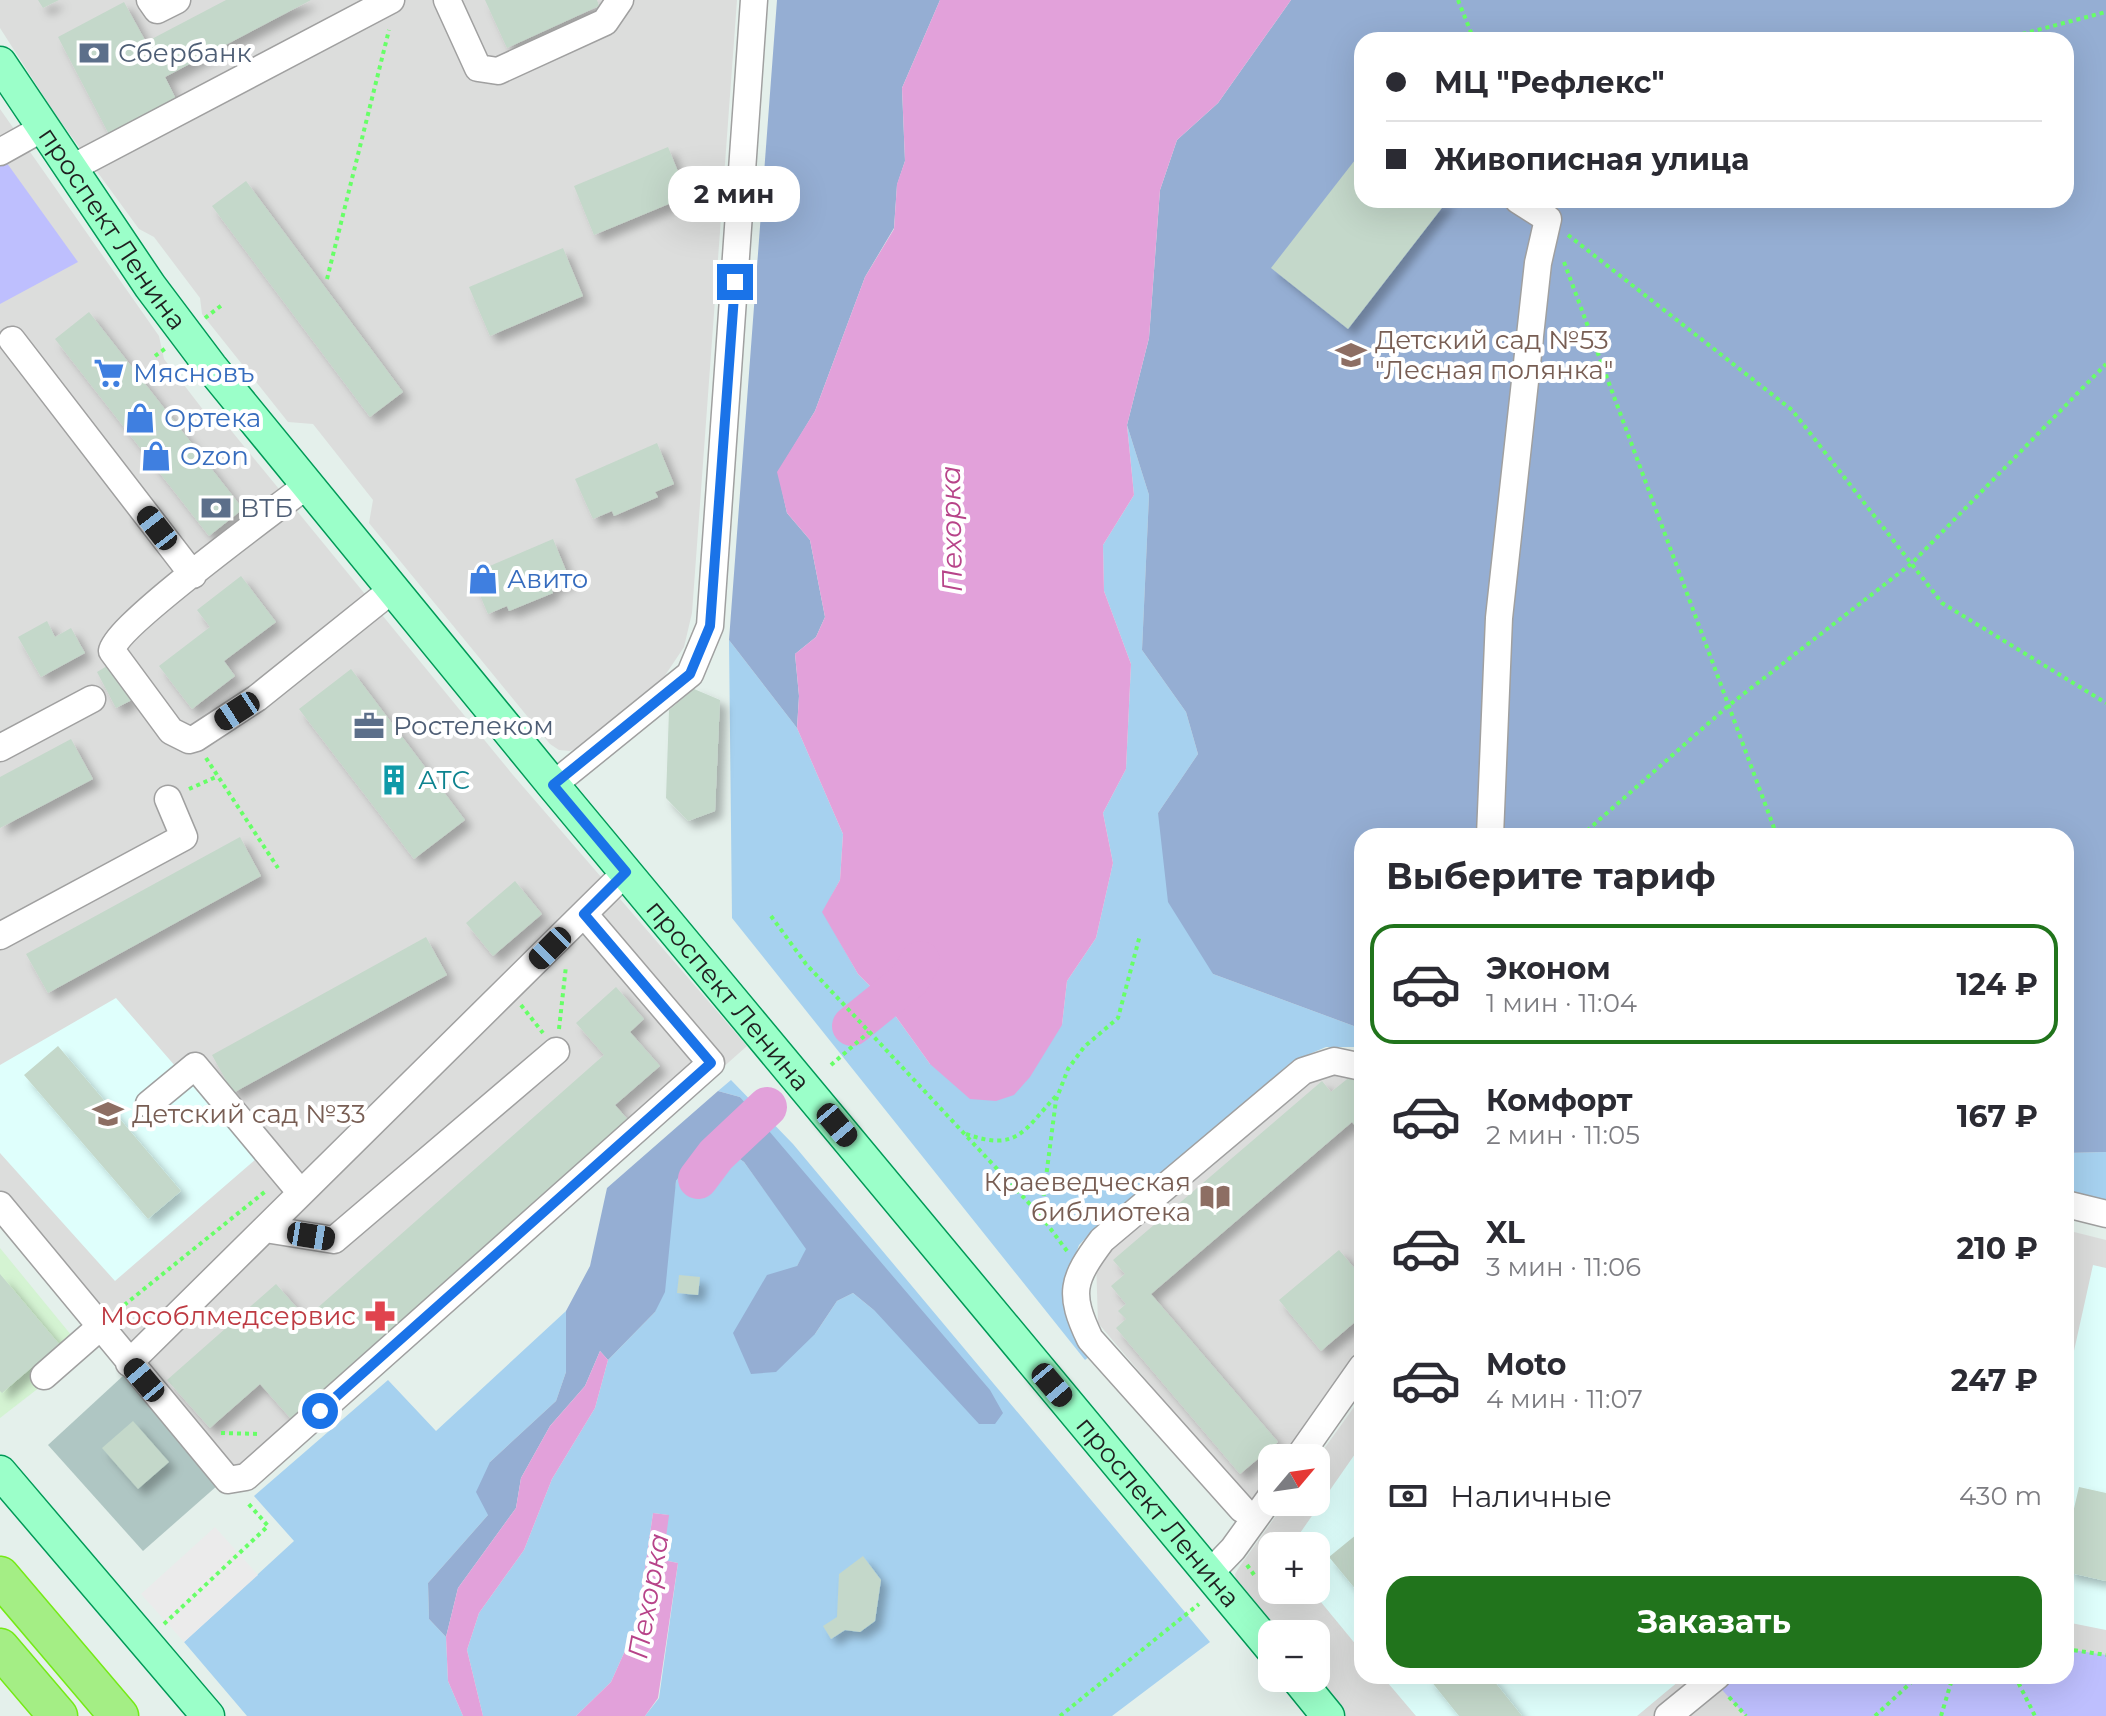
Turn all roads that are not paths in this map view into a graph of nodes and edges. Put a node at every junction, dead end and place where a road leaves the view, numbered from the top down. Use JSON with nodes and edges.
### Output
{"nodes":[{"id":1,"x":150,"y":0,"type":"edge"},
{"id":2,"x":177,"y":0,"type":"edge"},
{"id":3,"x":447,"y":0,"type":"edge"},
{"id":4,"x":620,"y":0,"type":"edge"},
{"id":5,"x":754,"y":0,"type":"edge"},
{"id":6,"x":392,"y":8,"type":"edge"},
{"id":7,"x":0,"y":63,"type":"edge"},
{"id":8,"x":43,"y":128,"type":"junction"},
{"id":9,"x":0,"y":152,"type":"edge"},
{"id":10,"x":70,"y":169,"type":"junction"},
{"id":11,"x":1531,"y":208,"type":"edge"},
{"id":12,"x":12,"y":340,"type":"dead end"},
{"id":13,"x":307,"y":485,"type":"junction"},
{"id":14,"x":193,"y":575,"type":"junction"},
{"id":15,"x":393,"y":589,"type":"junction"},
{"id":16,"x":92,"y":699,"type":"dead end"},
{"id":17,"x":0,"y":748,"type":"edge"},
{"id":18,"x":553,"y":785,"type":"junction"},
{"id":19,"x":168,"y":799,"type":"road end"},
{"id":20,"x":1490,"y":828,"type":"edge"},
{"id":21,"x":626,"y":872,"type":"junction"},
{"id":22,"x":577,"y":921,"type":"junction"},
{"id":23,"x":0,"y":936,"type":"edge"},
{"id":24,"x":556,"y":1051,"type":"road end"},
{"id":25,"x":1354,"y":1065,"type":"edge"},
{"id":26,"x":149,"y":1104,"type":"dead end"},
{"id":27,"x":301,"y":1193,"type":"junction"},
{"id":28,"x":0,"y":1205,"type":"edge"},
{"id":29,"x":2074,"y":1208,"type":"edge"},
{"id":30,"x":2106,"y":1214,"type":"edge"},
{"id":31,"x":265,"y":1229,"type":"junction"},
{"id":32,"x":100,"y":1327,"type":"junction"},
{"id":33,"x":129,"y":1363,"type":"junction"},
{"id":34,"x":44,"y":1376,"type":"dead end"},
{"id":35,"x":1354,"y":1378,"type":"edge"},
{"id":36,"x":1308,"y":1444,"type":"edge"},
{"id":37,"x":0,"y":1472,"type":"edge"},
{"id":38,"x":1242,"y":1509,"type":"dead end"},
{"id":39,"x":1258,"y":1514,"type":"edge"},
{"id":40,"x":1209,"y":1574,"type":"junction"},
{"id":41,"x":0,"y":1576,"type":"edge"},
{"id":42,"x":1258,"y":1632,"type":"edge"},
{"id":43,"x":0,"y":1648,"type":"edge"},
{"id":44,"x":1707,"y":1684,"type":"edge"},
{"id":45,"x":1308,"y":1692,"type":"edge"},
{"id":46,"x":58,"y":1716,"type":"edge"},
{"id":47,"x":119,"y":1716,"type":"edge"},
{"id":48,"x":208,"y":1716,"type":"edge"},
{"id":49,"x":1328,"y":1716,"type":"edge"},
{"id":50,"x":1668,"y":1716,"type":"edge"}],
"edges":[{"from":1,"to":2,"type":"street"},
{"from":3,"to":4,"type":"street"},
{"from":5,"to":18,"type":"street"},
{"from":6,"to":10,"type":"street"},
{"from":7,"to":8,"type":"main road","name":"проспект Ленина"},
{"from":8,"to":9,"type":"street"},
{"from":8,"to":10,"type":"main road","name":"проспект Ленина"},
{"from":10,"to":13,"type":"main road","name":"проспект Ленина"},
{"from":11,"to":20,"type":"street"},
{"from":12,"to":14,"type":"street"},
{"from":13,"to":14,"type":"street"},
{"from":13,"to":15,"type":"main road","name":"проспект Ленина"},
{"from":14,"to":15,"type":"street"},
{"from":15,"to":18,"type":"main road","name":"проспект Ленина"},
{"from":16,"to":17,"type":"street"},
{"from":18,"to":21,"type":"main road","name":"проспект Ленина"},
{"from":19,"to":23,"type":"street"},
{"from":21,"to":22,"type":"street"},
{"from":21,"to":40,"type":"main road","name":"проспект Ленина"},
{"from":22,"to":27,"type":"street"},
{"from":22,"to":33,"type":"street"},
{"from":24,"to":31,"type":"street"},
{"from":25,"to":38,"type":"street"},
{"from":26,"to":27,"type":"street"},
{"from":27,"to":31,"type":"street"},
{"from":28,"to":32,"type":"street"},
{"from":29,"to":30,"type":"street"},
{"from":31,"to":33,"type":"street"},
{"from":32,"to":33,"type":"street"},
{"from":32,"to":34,"type":"street"},
{"from":35,"to":36,"type":"street"},
{"from":37,"to":48,"type":"main road"},
{"from":39,"to":40,"type":"street"},
{"from":40,"to":42,"type":"main road","name":"проспект Ленина"},
{"from":41,"to":47,"type":"highway"},
{"from":43,"to":46,"type":"highway"},
{"from":44,"to":50,"type":"street"},
{"from":45,"to":49,"type":"main road"}]}
